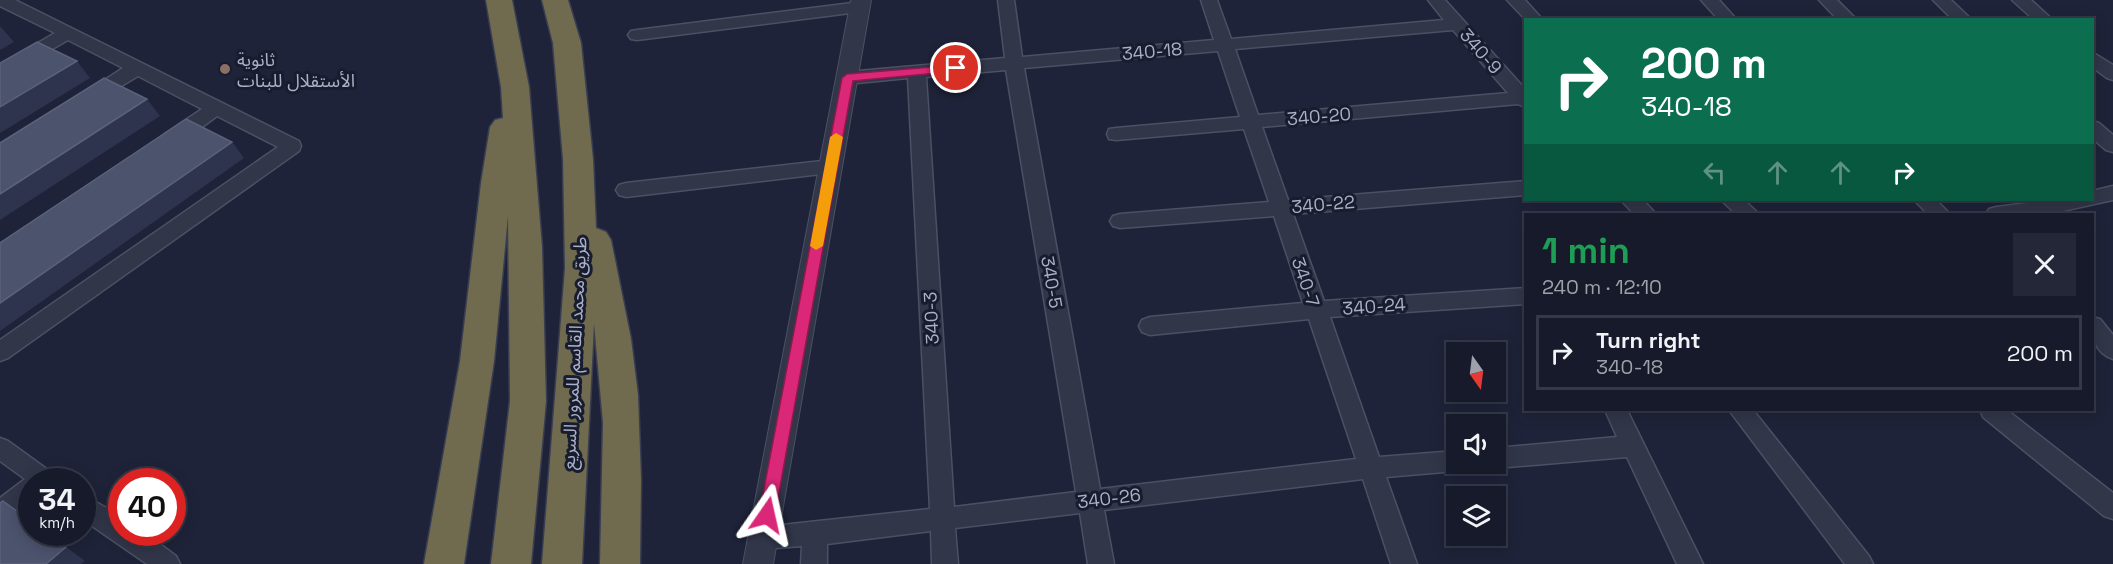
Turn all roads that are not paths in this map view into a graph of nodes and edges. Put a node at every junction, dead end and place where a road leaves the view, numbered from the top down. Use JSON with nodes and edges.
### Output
{"nodes":[{"id":1,"x":2,"y":0,"type":"edge"},
{"id":2,"x":499,"y":0,"type":"edge"},
{"id":3,"x":555,"y":0,"type":"edge"},
{"id":4,"x":1006,"y":0,"type":"edge"},
{"id":5,"x":1209,"y":0,"type":"edge"},
{"id":6,"x":1436,"y":0,"type":"edge"},
{"id":7,"x":1515,"y":0,"type":"edge"},
{"id":8,"x":1709,"y":0,"type":"edge"},
{"id":9,"x":1827,"y":0,"type":"edge"},
{"id":10,"x":1941,"y":0,"type":"edge"},
{"id":11,"x":2020,"y":0,"type":"edge"},
{"id":12,"x":860,"y":3,"type":"edge"},
{"id":13,"x":1533,"y":18,"type":"edge"},
{"id":14,"x":1727,"y":18,"type":"edge"},
{"id":15,"x":1847,"y":18,"type":"edge"},
{"id":16,"x":1962,"y":18,"type":"edge"},
{"id":17,"x":2042,"y":18,"type":"edge"},
{"id":18,"x":1458,"y":24,"type":"junction"},
{"id":19,"x":68,"y":33,"type":"junction"},
{"id":20,"x":637,"y":35,"type":"dead end"},
{"id":21,"x":1224,"y":45,"type":"junction"},
{"id":22,"x":2094,"y":60,"type":"edge"},
{"id":23,"x":1014,"y":63,"type":"junction"},
{"id":24,"x":137,"y":68,"type":"junction"},
{"id":25,"x":917,"y":72,"type":"junction"},
{"id":26,"x":0,"y":73,"type":"edge"},
{"id":27,"x":2113,"y":74,"type":"edge"},
{"id":28,"x":847,"y":78,"type":"junction"},
{"id":29,"x":515,"y":87,"type":"junction"},
{"id":30,"x":1524,"y":100,"type":"edge"},
{"id":31,"x":78,"y":105,"type":"edge"},
{"id":32,"x":216,"y":108,"type":"junction"},
{"id":33,"x":1251,"y":122,"type":"junction"},
{"id":34,"x":2094,"y":129,"type":"edge"},
{"id":35,"x":1116,"y":134,"type":"dead end"},
{"id":36,"x":2113,"y":144,"type":"edge"},
{"id":37,"x":157,"y":149,"type":"edge"},
{"id":38,"x":578,"y":159,"type":"junction"},
{"id":39,"x":831,"y":167,"type":"junction"},
{"id":40,"x":1524,"y":188,"type":"edge"},
{"id":41,"x":626,"y":190,"type":"dead end"},
{"id":42,"x":2113,"y":193,"type":"edge"},
{"id":43,"x":2094,"y":198,"type":"edge"},
{"id":44,"x":1631,"y":201,"type":"edge"},
{"id":45,"x":1732,"y":201,"type":"edge"},
{"id":46,"x":1925,"y":201,"type":"edge"},
{"id":47,"x":2076,"y":201,"type":"edge"},
{"id":48,"x":2056,"y":203,"type":"edge"},
{"id":49,"x":1281,"y":208,"type":"junction"},
{"id":50,"x":1645,"y":213,"type":"edge"},
{"id":51,"x":1748,"y":213,"type":"edge"},
{"id":52,"x":1939,"y":213,"type":"edge"},
{"id":53,"x":2002,"y":213,"type":"edge"},
{"id":54,"x":1120,"y":220,"type":"dead end"},
{"id":55,"x":1524,"y":296,"type":"edge"},
{"id":56,"x":1316,"y":310,"type":"junction"},
{"id":57,"x":1150,"y":326,"type":"dead end"},
{"id":58,"x":2094,"y":327,"type":"edge"},
{"id":59,"x":2113,"y":350,"type":"edge"},
{"id":60,"x":0,"y":352,"type":"edge"},
{"id":61,"x":1616,"y":411,"type":"edge"},
{"id":62,"x":1741,"y":411,"type":"edge"},
{"id":63,"x":1992,"y":411,"type":"edge"},
{"id":64,"x":1634,"y":446,"type":"junction"},
{"id":65,"x":0,"y":448,"type":"edge"},
{"id":66,"x":1506,"y":457,"type":"edge"},
{"id":67,"x":1446,"y":462,"type":"edge"},
{"id":68,"x":24,"y":468,"type":"edge"},
{"id":69,"x":1370,"y":468,"type":"junction"},
{"id":70,"x":18,"y":498,"type":"edge"},
{"id":71,"x":1090,"y":501,"type":"junction"},
{"id":72,"x":2113,"y":508,"type":"edge"},
{"id":73,"x":0,"y":512,"type":"edge"},
{"id":74,"x":942,"y":518,"type":"junction"},
{"id":75,"x":815,"y":534,"type":"junction"},
{"id":76,"x":763,"y":538,"type":"junction"},
{"id":77,"x":138,"y":546,"type":"edge"},
{"id":78,"x":621,"y":546,"type":"edge"},
{"id":79,"x":154,"y":560,"type":"edge"},
{"id":80,"x":444,"y":564,"type":"edge"},
{"id":81,"x":511,"y":564,"type":"edge"},
{"id":82,"x":562,"y":564,"type":"edge"},
{"id":83,"x":758,"y":564,"type":"edge"},
{"id":84,"x":814,"y":564,"type":"edge"},
{"id":85,"x":945,"y":564,"type":"edge"},
{"id":86,"x":1101,"y":564,"type":"edge"},
{"id":87,"x":1404,"y":564,"type":"edge"},
{"id":88,"x":1690,"y":564,"type":"edge"},
{"id":89,"x":1860,"y":564,"type":"edge"}],
"edges":[{"from":1,"to":19,"type":"street"},
{"from":2,"to":29,"type":"highway"},
{"from":3,"to":38,"type":"highway","name":"طريق محمد القاسم للمرور السريع"},
{"from":4,"to":23,"type":"street","name":"340-5"},
{"from":5,"to":21,"type":"street","name":"340-7"},
{"from":6,"to":18,"type":"street","name":"340-9"},
{"from":7,"to":13,"type":"street"},
{"from":8,"to":14,"type":"street"},
{"from":9,"to":15,"type":"street"},
{"from":10,"to":16,"type":"street"},
{"from":11,"to":17,"type":"street"},
{"from":12,"to":20,"type":"street"},
{"from":12,"to":28,"type":"street"},
{"from":18,"to":21,"type":"street","name":"340-18"},
{"from":18,"to":30,"type":"street","name":"340-9"},
{"from":19,"to":24,"type":"street"},
{"from":19,"to":26,"type":"street"},
{"from":21,"to":23,"type":"street","name":"340-18"},
{"from":21,"to":33,"type":"street","name":"340-7"},
{"from":22,"to":27,"type":"street"},
{"from":23,"to":25,"type":"street","name":"340-18"},
{"from":23,"to":71,"type":"street","name":"340-5"},
{"from":24,"to":31,"type":"street"},
{"from":24,"to":32,"type":"street"},
{"from":25,"to":28,"type":"street","name":"340-18"},
{"from":25,"to":74,"type":"street","name":"340-3"},
{"from":28,"to":39,"type":"street"},
{"from":29,"to":80,"type":"highway"},
{"from":29,"to":81,"type":"highway"},
{"from":30,"to":33,"type":"street","name":"340-20"},
{"from":32,"to":37,"type":"street"},
{"from":32,"to":60,"type":"street"},
{"from":33,"to":35,"type":"street","name":"340-20"},
{"from":33,"to":49,"type":"street","name":"340-7"},
{"from":34,"to":36,"type":"street"},
{"from":38,"to":78,"type":"highway"},
{"from":38,"to":82,"type":"highway","name":"طريق محمد القاسم للمرور السريع"},
{"from":39,"to":41,"type":"street"},
{"from":39,"to":76,"type":"street"},
{"from":40,"to":49,"type":"street","name":"340-22"},
{"from":42,"to":43,"type":"street"},
{"from":44,"to":50,"type":"street"},
{"from":45,"to":51,"type":"street"},
{"from":46,"to":52,"type":"street"},
{"from":47,"to":48,"type":"street"},
{"from":48,"to":53,"type":"street"},
{"from":49,"to":54,"type":"street","name":"340-22"},
{"from":49,"to":56,"type":"street","name":"340-7"},
{"from":55,"to":56,"type":"street","name":"340-24"},
{"from":56,"to":57,"type":"street","name":"340-24"},
{"from":56,"to":69,"type":"street","name":"340-7"},
{"from":58,"to":59,"type":"street"},
{"from":61,"to":64,"type":"street"},
{"from":62,"to":89,"type":"street"},
{"from":63,"to":72,"type":"street"},
{"from":64,"to":66,"type":"street"},
{"from":64,"to":88,"type":"street"},
{"from":65,"to":68,"type":"street"},
{"from":67,"to":69,"type":"street","name":"340-26"},
{"from":69,"to":71,"type":"street","name":"340-26"},
{"from":69,"to":87,"type":"street","name":"340-7"},
{"from":70,"to":73,"type":"street"},
{"from":71,"to":74,"type":"street","name":"340-26"},
{"from":71,"to":86,"type":"street","name":"340-5"},
{"from":74,"to":75,"type":"street","name":"340-26"},
{"from":74,"to":85,"type":"street","name":"340-3"},
{"from":75,"to":76,"type":"street","name":"340-26"},
{"from":75,"to":84,"type":"street"},
{"from":76,"to":83,"type":"street"},
{"from":77,"to":79,"type":"street"}]}
